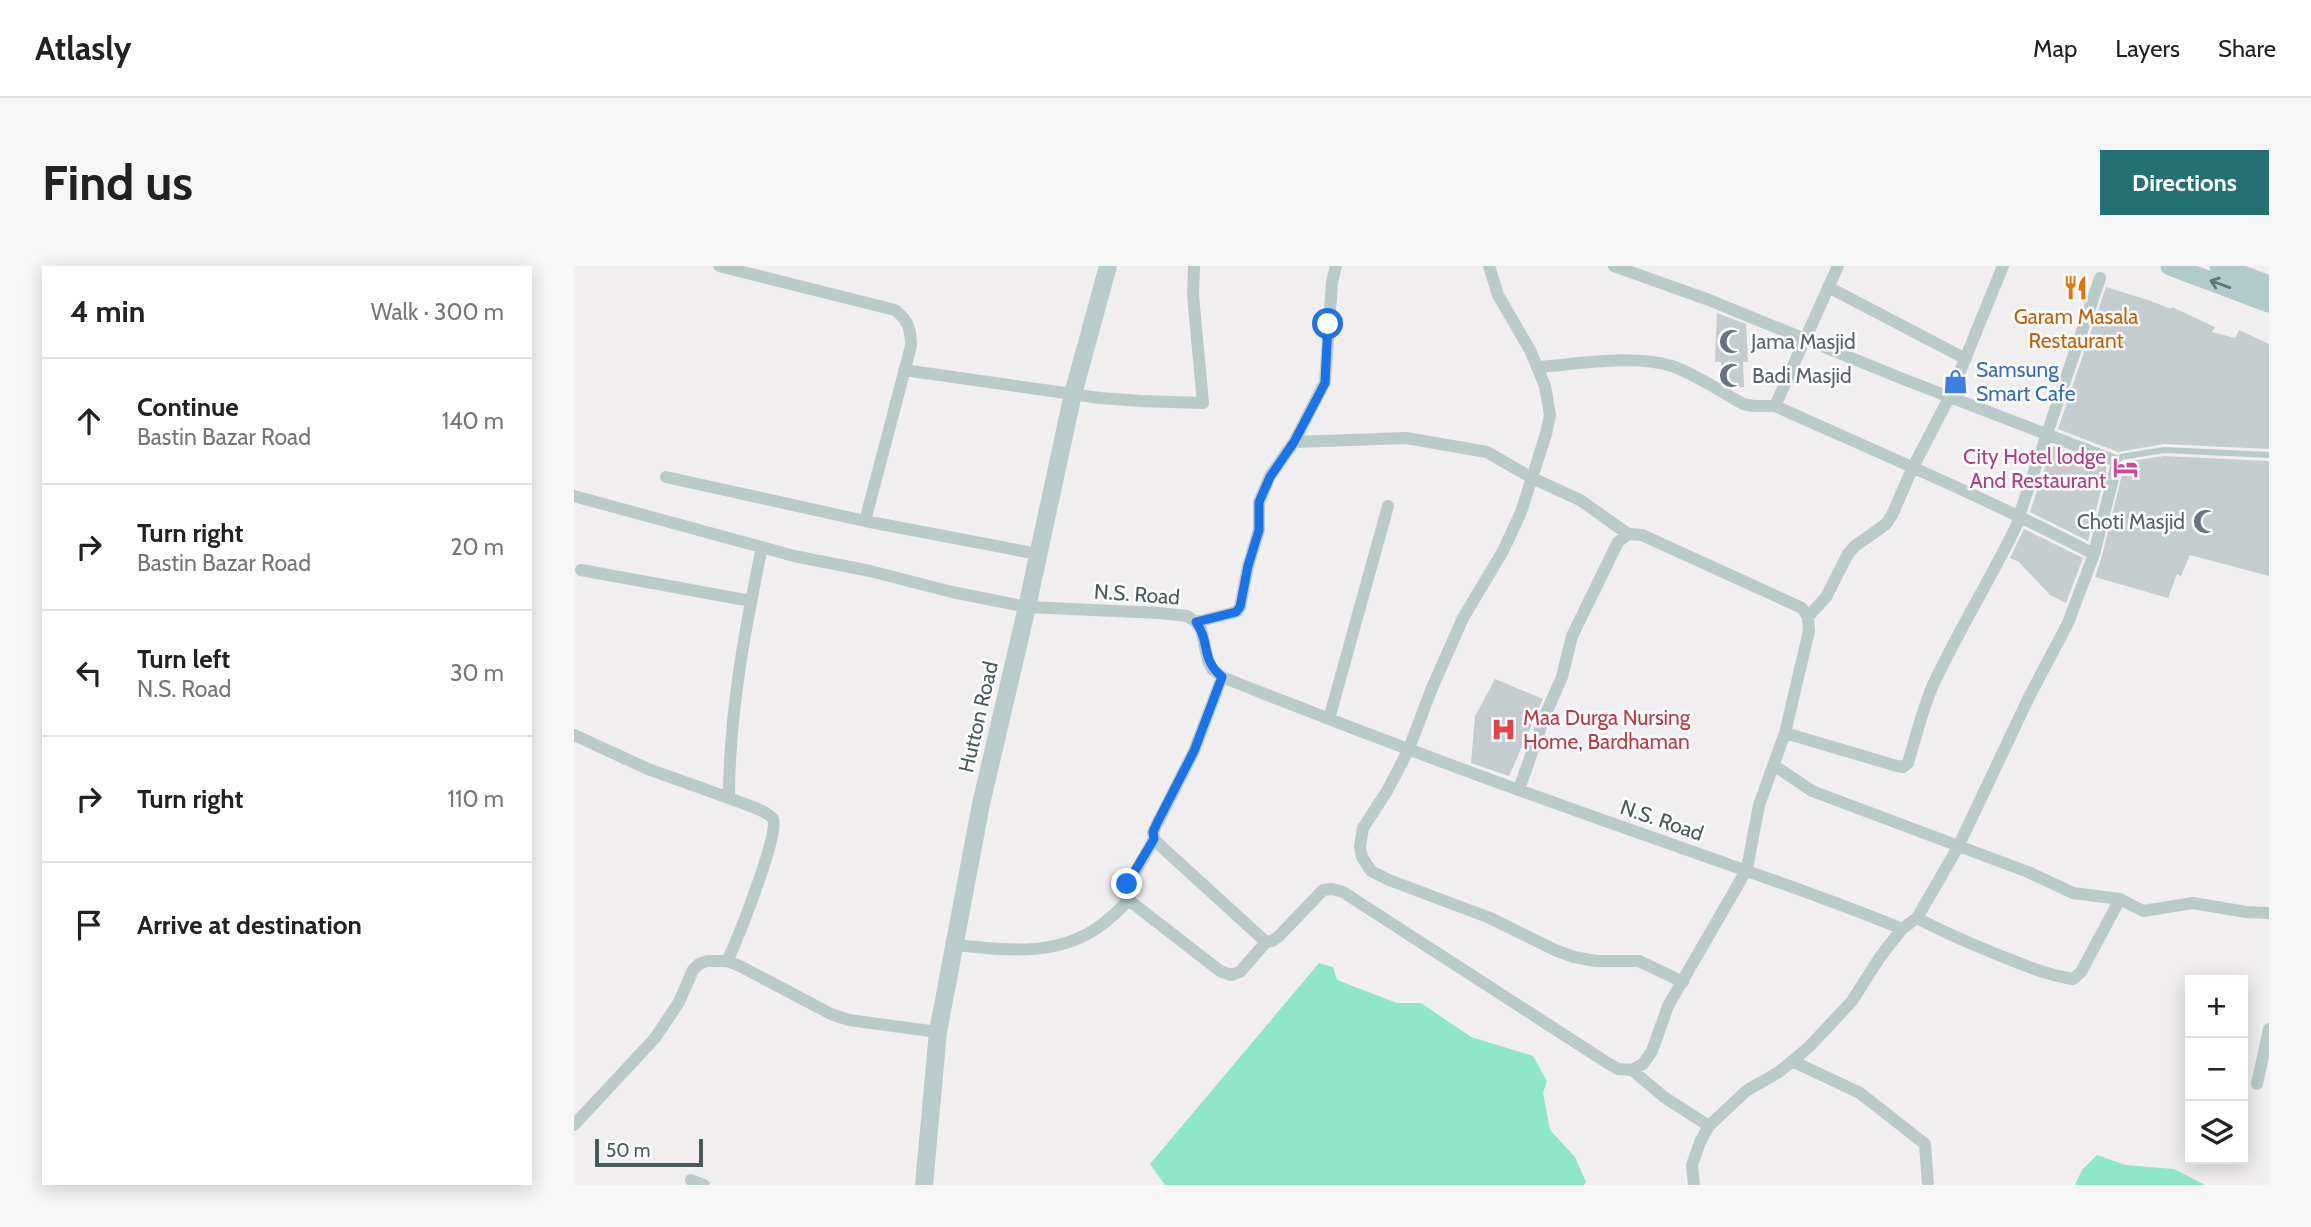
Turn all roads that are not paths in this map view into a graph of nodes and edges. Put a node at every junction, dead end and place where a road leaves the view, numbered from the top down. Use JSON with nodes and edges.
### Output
{"nodes":[{"id":1,"x":719,"y":266,"type":"edge"},
{"id":2,"x":1108,"y":266,"type":"edge"},
{"id":3,"x":1194,"y":266,"type":"edge"},
{"id":4,"x":1336,"y":266,"type":"edge"},
{"id":5,"x":1489,"y":266,"type":"edge"},
{"id":6,"x":1614,"y":266,"type":"edge"},
{"id":7,"x":1838,"y":266,"type":"edge"},
{"id":8,"x":2003,"y":266,"type":"edge"},
{"id":9,"x":2170,"y":266,"type":"edge"},
{"id":10,"x":2219,"y":266,"type":"edge"},
{"id":11,"x":2100,"y":278,"type":"dead end"},
{"id":12,"x":2269,"y":285,"type":"edge"},
{"id":13,"x":1828,"y":288,"type":"junction"},
{"id":14,"x":2269,"y":303,"type":"edge"},
{"id":15,"x":1805,"y":338,"type":"junction"},
{"id":16,"x":1966,"y":359,"type":"junction"},
{"id":17,"x":1538,"y":367,"type":"junction"},
{"id":18,"x":904,"y":370,"type":"junction"},
{"id":19,"x":1073,"y":394,"type":"junction"},
{"id":20,"x":1950,"y":396,"type":"junction"},
{"id":21,"x":1775,"y":406,"type":"junction"},
{"id":22,"x":2047,"y":434,"type":"junction"},
{"id":23,"x":1294,"y":442,"type":"junction"},
{"id":24,"x":2269,"y":455,"type":"edge"},
{"id":25,"x":2116,"y":461,"type":"junction"},
{"id":26,"x":1913,"y":467,"type":"junction"},
{"id":27,"x":666,"y":477,"type":"dead end"},
{"id":28,"x":1532,"y":478,"type":"junction"},
{"id":29,"x":574,"y":496,"type":"edge"},
{"id":30,"x":1388,"y":506,"type":"dead end"},
{"id":31,"x":2021,"y":516,"type":"junction"},
{"id":32,"x":865,"y":521,"type":"junction"},
{"id":33,"x":1628,"y":534,"type":"junction"},
{"id":34,"x":762,"y":547,"type":"junction"},
{"id":35,"x":1038,"y":554,"type":"junction"},
{"id":36,"x":2094,"y":554,"type":"junction"},
{"id":37,"x":581,"y":570,"type":"dead end"},
{"id":38,"x":751,"y":601,"type":"junction"},
{"id":39,"x":1027,"y":607,"type":"junction"},
{"id":40,"x":1808,"y":617,"type":"junction"},
{"id":41,"x":1196,"y":622,"type":"junction"},
{"id":42,"x":1222,"y":677,"type":"junction"},
{"id":43,"x":1328,"y":719,"type":"junction"},
{"id":44,"x":1785,"y":733,"type":"junction"},
{"id":45,"x":574,"y":735,"type":"edge"},
{"id":46,"x":1408,"y":751,"type":"junction"},
{"id":47,"x":1775,"y":766,"type":"junction"},
{"id":48,"x":1519,"y":789,"type":"junction"},
{"id":49,"x":729,"y":798,"type":"junction"},
{"id":50,"x":1154,"y":839,"type":"junction"},
{"id":51,"x":1958,"y":847,"type":"junction"},
{"id":52,"x":1747,"y":869,"type":"junction"},
{"id":53,"x":2120,"y":899,"type":"junction"},
{"id":54,"x":1129,"y":900,"type":"junction"},
{"id":55,"x":2269,"y":913,"type":"edge"},
{"id":56,"x":1917,"y":918,"type":"junction"},
{"id":57,"x":1902,"y":929,"type":"junction"},
{"id":58,"x":1266,"y":942,"type":"junction"},
{"id":59,"x":955,"y":945,"type":"junction"},
{"id":60,"x":727,"y":961,"type":"junction"},
{"id":61,"x":1683,"y":982,"type":"junction"},
{"id":62,"x":2269,"y":1029,"type":"edge"},
{"id":63,"x":938,"y":1032,"type":"junction"},
{"id":64,"x":1792,"y":1061,"type":"junction"},
{"id":65,"x":1632,"y":1070,"type":"junction"},
{"id":66,"x":2257,"y":1084,"type":"dead end"},
{"id":67,"x":574,"y":1125,"type":"edge"},
{"id":68,"x":1709,"y":1126,"type":"junction"},
{"id":69,"x":691,"y":1180,"type":"dead end"},
{"id":70,"x":704,"y":1185,"type":"edge"},
{"id":71,"x":924,"y":1185,"type":"edge"},
{"id":72,"x":1694,"y":1185,"type":"edge"},
{"id":73,"x":1928,"y":1185,"type":"edge"}],
"edges":[{"from":1,"to":18,"type":"street"},
{"from":2,"to":19,"type":"street","name":"Hutton Road"},
{"from":3,"to":19,"type":"street"},
{"from":4,"to":23,"type":"street"},
{"from":5,"to":17,"type":"street"},
{"from":6,"to":15,"type":"street"},
{"from":7,"to":13,"type":"street"},
{"from":8,"to":16,"type":"street"},
{"from":14,"to":9,"type":"main road","one_way":true},
{"from":10,"to":12,"type":"main road"},
{"from":11,"to":22,"type":"street"},
{"from":13,"to":15,"type":"street"},
{"from":13,"to":16,"type":"street"},
{"from":15,"to":20,"type":"street"},
{"from":15,"to":21,"type":"street"},
{"from":16,"to":20,"type":"street"},
{"from":17,"to":21,"type":"street"},
{"from":17,"to":28,"type":"street"},
{"from":18,"to":19,"type":"street"},
{"from":18,"to":32,"type":"street"},
{"from":19,"to":35,"type":"street","name":"Hutton Road"},
{"from":20,"to":22,"type":"street"},
{"from":20,"to":26,"type":"street"},
{"from":21,"to":26,"type":"street"},
{"from":22,"to":25,"type":"street"},
{"from":22,"to":31,"type":"street"},
{"from":23,"to":28,"type":"street"},
{"from":23,"to":41,"type":"street"},
{"from":24,"to":25,"type":"lane"},
{"from":25,"to":36,"type":"street"},
{"from":26,"to":31,"type":"street"},
{"from":26,"to":40,"type":"street"},
{"from":27,"to":32,"type":"street"},
{"from":28,"to":33,"type":"street"},
{"from":28,"to":46,"type":"street"},
{"from":29,"to":34,"type":"street","name":"N.S. Road"},
{"from":30,"to":43,"type":"street"},
{"from":31,"to":36,"type":"street"},
{"from":31,"to":44,"type":"street"},
{"from":32,"to":35,"type":"street"},
{"from":33,"to":40,"type":"street"},
{"from":33,"to":48,"type":"street"},
{"from":34,"to":38,"type":"street"},
{"from":34,"to":39,"type":"street","name":"N.S. Road"},
{"from":35,"to":39,"type":"street","name":"Hutton Road"},
{"from":36,"to":51,"type":"street"},
{"from":37,"to":38,"type":"street"},
{"from":38,"to":49,"type":"street"},
{"from":39,"to":41,"type":"street","name":"N.S. Road"},
{"from":39,"to":59,"type":"street","name":"Hutton Road"},
{"from":40,"to":44,"type":"street"},
{"from":41,"to":42,"type":"street","name":"N.S. Road"},
{"from":42,"to":43,"type":"street","name":"N.S. Road"},
{"from":42,"to":50,"type":"street"},
{"from":43,"to":46,"type":"street","name":"N.S. Road"},
{"from":44,"to":47,"type":"street"},
{"from":45,"to":49,"type":"street"},
{"from":46,"to":48,"type":"street","name":"N.S. Road"},
{"from":46,"to":61,"type":"street"},
{"from":47,"to":51,"type":"street"},
{"from":47,"to":52,"type":"street"},
{"from":48,"to":52,"type":"street","name":"N.S. Road"},
{"from":49,"to":60,"type":"street"},
{"from":50,"to":54,"type":"street"},
{"from":50,"to":58,"type":"street"},
{"from":51,"to":53,"type":"street"},
{"from":51,"to":56,"type":"street"},
{"from":52,"to":57,"type":"street","name":"N.S. Road"},
{"from":52,"to":61,"type":"street"},
{"from":53,"to":55,"type":"street"},
{"from":53,"to":56,"type":"street"},
{"from":54,"to":58,"type":"street"},
{"from":54,"to":59,"type":"street"},
{"from":56,"to":57,"type":"street"},
{"from":57,"to":64,"type":"street"},
{"from":58,"to":65,"type":"street"},
{"from":59,"to":63,"type":"street","name":"Hutton Road"},
{"from":60,"to":63,"type":"street"},
{"from":60,"to":67,"type":"street"},
{"from":61,"to":65,"type":"street"},
{"from":62,"to":66,"type":"street"},
{"from":63,"to":71,"type":"street","name":"Hutton Road"},
{"from":64,"to":68,"type":"street"},
{"from":64,"to":73,"type":"street"},
{"from":65,"to":68,"type":"street"},
{"from":68,"to":72,"type":"street"},
{"from":69,"to":70,"type":"street"}]}
